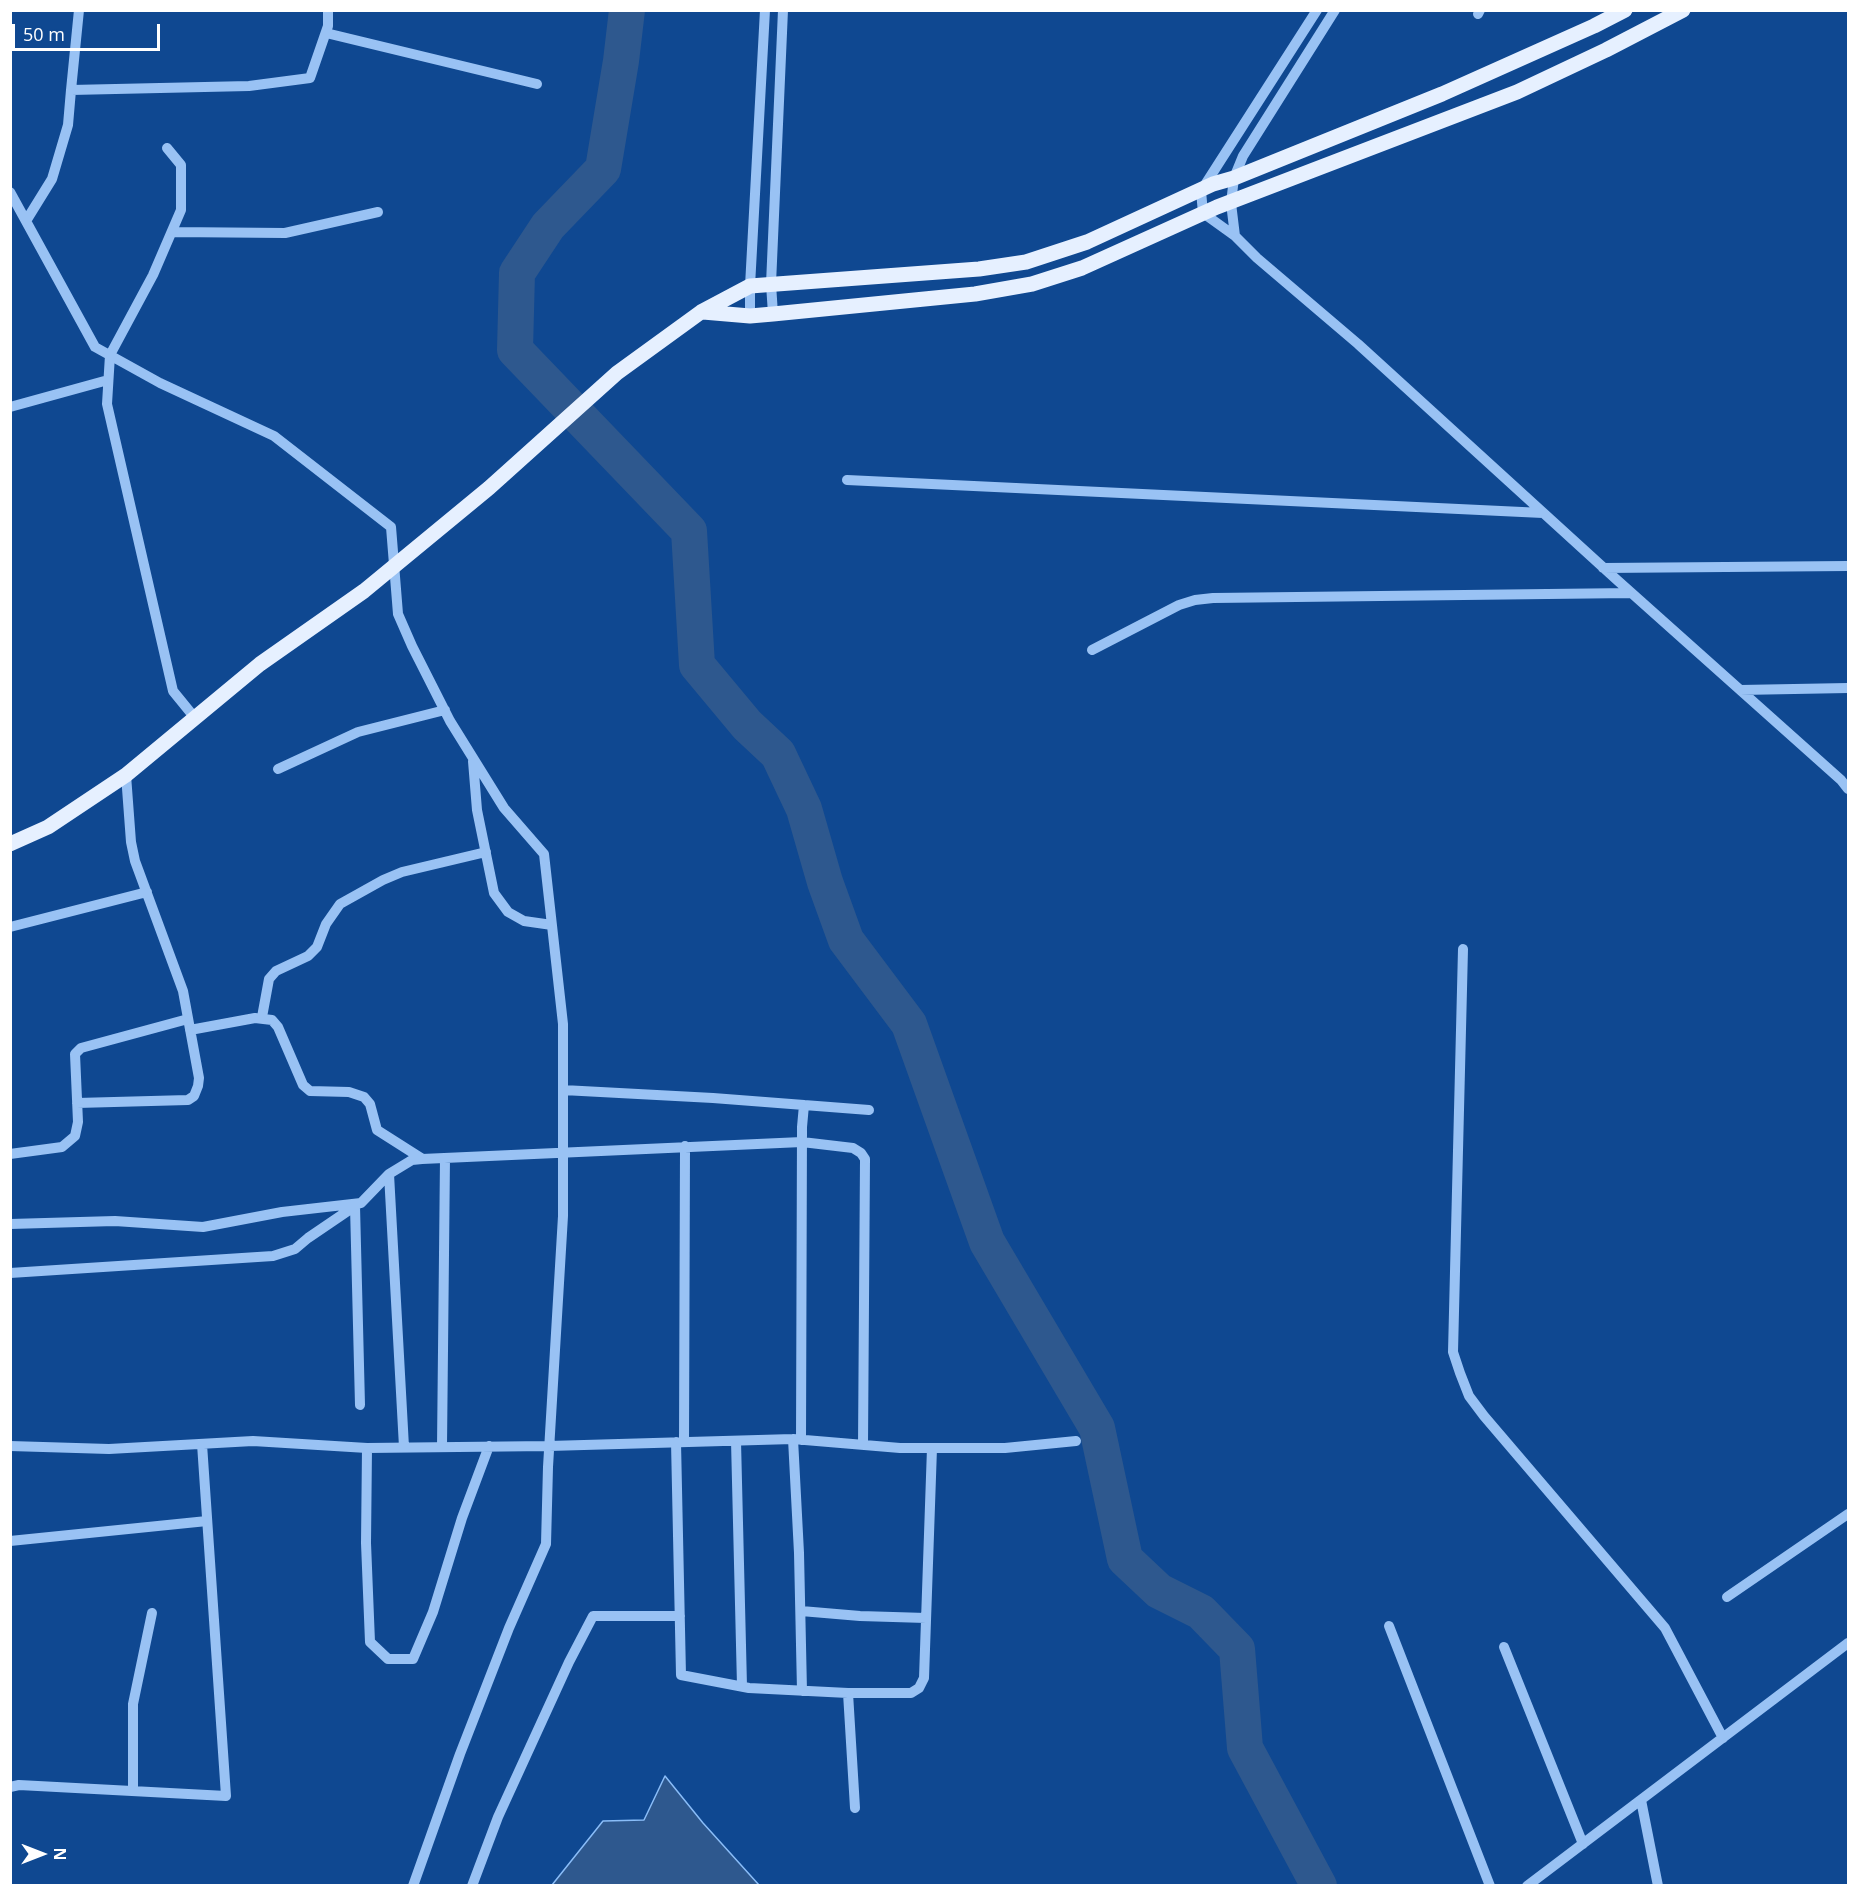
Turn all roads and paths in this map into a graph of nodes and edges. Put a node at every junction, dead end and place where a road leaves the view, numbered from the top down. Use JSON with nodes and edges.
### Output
{"nodes":[{"id":1,"x":79,"y":10,"type":"edge"},
{"id":2,"x":328,"y":10,"type":"edge"},
{"id":3,"x":765,"y":10,"type":"edge"},
{"id":4,"x":783,"y":10,"type":"edge"},
{"id":5,"x":1317,"y":10,"type":"edge"},
{"id":6,"x":1335,"y":10,"type":"edge"},
{"id":7,"x":1625,"y":10,"type":"edge"},
{"id":8,"x":1683,"y":10,"type":"edge"},
{"id":9,"x":326,"y":33,"type":"junction"},
{"id":10,"x":537,"y":84,"type":"dead end"},
{"id":11,"x":71,"y":90,"type":"junction"},
{"id":12,"x":167,"y":148,"type":"dead end"},
{"id":13,"x":1234,"y":178,"type":"junction"},
{"id":14,"x":1201,"y":191,"type":"junction"},
{"id":15,"x":10,"y":192,"type":"edge"},
{"id":16,"x":1231,"y":202,"type":"junction"},
{"id":17,"x":378,"y":212,"type":"dead end"},
{"id":18,"x":1203,"y":213,"type":"junction"},
{"id":19,"x":26,"y":221,"type":"junction"},
{"id":20,"x":172,"y":232,"type":"junction"},
{"id":21,"x":1235,"y":236,"type":"junction"},
{"id":22,"x":771,"y":284,"type":"junction"},
{"id":23,"x":750,"y":286,"type":"junction"},
{"id":24,"x":701,"y":312,"type":"junction"},
{"id":25,"x":774,"y":314,"type":"junction"},
{"id":26,"x":750,"y":316,"type":"junction"},
{"id":27,"x":110,"y":355,"type":"junction"},
{"id":28,"x":108,"y":380,"type":"junction"},
{"id":29,"x":10,"y":407,"type":"edge"},
{"id":30,"x":847,"y":480,"type":"dead end"},
{"id":31,"x":1543,"y":513,"type":"junction"},
{"id":32,"x":394,"y":566,"type":"junction"},
{"id":33,"x":1848,"y":566,"type":"edge"},
{"id":34,"x":1603,"y":568,"type":"junction"},
{"id":35,"x":1631,"y":593,"type":"junction"},
{"id":36,"x":1092,"y":650,"type":"dead end"},
{"id":37,"x":1848,"y":688,"type":"edge"},
{"id":38,"x":1740,"y":690,"type":"junction"},
{"id":39,"x":445,"y":710,"type":"junction"},
{"id":40,"x":195,"y":718,"type":"junction"},
{"id":41,"x":473,"y":758,"type":"junction"},
{"id":42,"x":278,"y":769,"type":"dead end"},
{"id":43,"x":126,"y":775,"type":"junction"},
{"id":44,"x":1848,"y":789,"type":"edge"},
{"id":45,"x":10,"y":844,"type":"edge"},
{"id":46,"x":486,"y":852,"type":"junction"},
{"id":47,"x":147,"y":892,"type":"junction"},
{"id":48,"x":552,"y":925,"type":"junction"},
{"id":49,"x":10,"y":927,"type":"edge"},
{"id":50,"x":1463,"y":950,"type":"dead end"},
{"id":51,"x":262,"y":1017,"type":"junction"},
{"id":52,"x":189,"y":1025,"type":"junction"},
{"id":53,"x":562,"y":1090,"type":"junction"},
{"id":54,"x":77,"y":1103,"type":"junction"},
{"id":55,"x":804,"y":1105,"type":"junction"},
{"id":56,"x":869,"y":1110,"type":"dead end"},
{"id":57,"x":802,"y":1142,"type":"junction"},
{"id":58,"x":686,"y":1146,"type":"junction"},
{"id":59,"x":10,"y":1154,"type":"edge"},
{"id":60,"x":562,"y":1154,"type":"junction"},
{"id":61,"x":445,"y":1158,"type":"junction"},
{"id":62,"x":422,"y":1159,"type":"junction"},
{"id":63,"x":389,"y":1174,"type":"junction"},
{"id":64,"x":358,"y":1204,"type":"junction"},
{"id":65,"x":10,"y":1224,"type":"edge"},
{"id":66,"x":10,"y":1273,"type":"edge"},
{"id":67,"x":360,"y":1405,"type":"dead end"},
{"id":68,"x":797,"y":1440,"type":"junction"},
{"id":69,"x":736,"y":1441,"type":"junction"},
{"id":70,"x":1076,"y":1441,"type":"dead end"},
{"id":71,"x":680,"y":1442,"type":"junction"},
{"id":72,"x":202,"y":1444,"type":"junction"},
{"id":73,"x":863,"y":1445,"type":"junction"},
{"id":74,"x":10,"y":1446,"type":"edge"},
{"id":75,"x":442,"y":1446,"type":"junction"},
{"id":76,"x":489,"y":1446,"type":"junction"},
{"id":77,"x":549,"y":1446,"type":"junction"},
{"id":78,"x":405,"y":1447,"type":"junction"},
{"id":79,"x":367,"y":1448,"type":"junction"},
{"id":80,"x":932,"y":1448,"type":"junction"},
{"id":81,"x":1848,"y":1514,"type":"edge"},
{"id":82,"x":207,"y":1521,"type":"junction"},
{"id":83,"x":10,"y":1541,"type":"edge"},
{"id":84,"x":1727,"y":1597,"type":"dead end"},
{"id":85,"x":801,"y":1611,"type":"junction"},
{"id":86,"x":152,"y":1613,"type":"dead end"},
{"id":87,"x":680,"y":1616,"type":"junction"},
{"id":88,"x":926,"y":1618,"type":"junction"},
{"id":89,"x":1389,"y":1626,"type":"dead end"},
{"id":90,"x":1848,"y":1643,"type":"edge"},
{"id":91,"x":1504,"y":1647,"type":"dead end"},
{"id":92,"x":742,"y":1686,"type":"junction"},
{"id":93,"x":802,"y":1691,"type":"junction"},
{"id":94,"x":848,"y":1693,"type":"junction"},
{"id":95,"x":1723,"y":1738,"type":"junction"},
{"id":96,"x":10,"y":1787,"type":"edge"},
{"id":97,"x":133,"y":1791,"type":"junction"},
{"id":98,"x":1641,"y":1800,"type":"junction"},
{"id":99,"x":855,"y":1808,"type":"dead end"},
{"id":100,"x":1583,"y":1844,"type":"junction"},
{"id":101,"x":1540,"y":1881,"type":"edge"},
{"id":102,"x":413,"y":1886,"type":"edge"},
{"id":103,"x":472,"y":1886,"type":"edge"},
{"id":104,"x":1490,"y":1886,"type":"edge"},
{"id":105,"x":1527,"y":1886,"type":"edge"},
{"id":106,"x":1658,"y":1886,"type":"edge"}],
"edges":[{"from":1,"to":11,"type":"street"},
{"from":2,"to":9,"type":"street"},
{"from":3,"to":23,"type":"street"},
{"from":4,"to":22,"type":"street"},
{"from":5,"to":14,"type":"street"},
{"from":6,"to":13,"type":"street"},
{"from":7,"to":13,"type":"main road"},
{"from":8,"to":16,"type":"main road"},
{"from":9,"to":10,"type":"street"},
{"from":9,"to":11,"type":"street"},
{"from":11,"to":19,"type":"street"},
{"from":12,"to":20,"type":"street"},
{"from":13,"to":14,"type":"main road"},
{"from":13,"to":16,"type":"street"},
{"from":14,"to":18,"type":"street"},
{"from":14,"to":22,"type":"main road"},
{"from":15,"to":19,"type":"street"},
{"from":16,"to":18,"type":"main road"},
{"from":16,"to":21,"type":"street"},
{"from":17,"to":20,"type":"street"},
{"from":18,"to":21,"type":"street"},
{"from":18,"to":25,"type":"main road"},
{"from":19,"to":27,"type":"street"},
{"from":20,"to":27,"type":"street"},
{"from":21,"to":31,"type":"street"},
{"from":22,"to":23,"type":"main road"},
{"from":22,"to":25,"type":"street"},
{"from":23,"to":24,"type":"main road"},
{"from":23,"to":26,"type":"street"},
{"from":24,"to":26,"type":"main road"},
{"from":24,"to":32,"type":"main road"},
{"from":25,"to":26,"type":"main road"},
{"from":27,"to":28,"type":"street"},
{"from":27,"to":32,"type":"street"},
{"from":28,"to":29,"type":"street"},
{"from":28,"to":40,"type":"street"},
{"from":30,"to":31,"type":"street"},
{"from":31,"to":34,"type":"street"},
{"from":32,"to":39,"type":"street"},
{"from":32,"to":40,"type":"main road"},
{"from":33,"to":34,"type":"street"},
{"from":34,"to":35,"type":"street"},
{"from":35,"to":36,"type":"street"},
{"from":35,"to":38,"type":"street"},
{"from":37,"to":38,"type":"street"},
{"from":38,"to":44,"type":"street"},
{"from":39,"to":41,"type":"street"},
{"from":39,"to":42,"type":"street"},
{"from":40,"to":43,"type":"main road"},
{"from":41,"to":46,"type":"street"},
{"from":41,"to":48,"type":"street"},
{"from":43,"to":45,"type":"main road"},
{"from":43,"to":47,"type":"street"},
{"from":46,"to":48,"type":"street"},
{"from":46,"to":51,"type":"street"},
{"from":47,"to":49,"type":"street"},
{"from":47,"to":52,"type":"street"},
{"from":48,"to":53,"type":"street"},
{"from":50,"to":95,"type":"street"},
{"from":51,"to":52,"type":"street"},
{"from":51,"to":62,"type":"street"},
{"from":52,"to":54,"type":"street"},
{"from":52,"to":54,"type":"street"},
{"from":53,"to":55,"type":"street"},
{"from":53,"to":60,"type":"street"},
{"from":54,"to":59,"type":"street"},
{"from":55,"to":56,"type":"street"},
{"from":55,"to":57,"type":"street"},
{"from":57,"to":58,"type":"street"},
{"from":57,"to":68,"type":"street"},
{"from":57,"to":73,"type":"street"},
{"from":58,"to":60,"type":"street"},
{"from":58,"to":71,"type":"street"},
{"from":60,"to":61,"type":"street"},
{"from":60,"to":77,"type":"street"},
{"from":61,"to":62,"type":"street"},
{"from":61,"to":75,"type":"street"},
{"from":62,"to":63,"type":"street"},
{"from":63,"to":64,"type":"street"},
{"from":63,"to":78,"type":"street"},
{"from":64,"to":65,"type":"street"},
{"from":64,"to":66,"type":"street"},
{"from":64,"to":67,"type":"street"},
{"from":68,"to":69,"type":"street"},
{"from":68,"to":73,"type":"street"},
{"from":68,"to":85,"type":"street"},
{"from":69,"to":71,"type":"street"},
{"from":69,"to":92,"type":"street"},
{"from":70,"to":80,"type":"street"},
{"from":71,"to":77,"type":"street"},
{"from":71,"to":87,"type":"street"},
{"from":72,"to":74,"type":"street"},
{"from":72,"to":79,"type":"street"},
{"from":72,"to":82,"type":"street"},
{"from":73,"to":80,"type":"street"},
{"from":75,"to":76,"type":"street"},
{"from":75,"to":78,"type":"street"},
{"from":76,"to":77,"type":"street"},
{"from":76,"to":79,"type":"street"},
{"from":77,"to":102,"type":"street"},
{"from":78,"to":79,"type":"street"},
{"from":80,"to":88,"type":"street"},
{"from":81,"to":84,"type":"street"},
{"from":82,"to":83,"type":"street"},
{"from":82,"to":97,"type":"street"},
{"from":85,"to":88,"type":"street"},
{"from":85,"to":93,"type":"street"},
{"from":86,"to":97,"type":"street"},
{"from":87,"to":92,"type":"street"},
{"from":87,"to":103,"type":"street"},
{"from":88,"to":94,"type":"street"},
{"from":89,"to":104,"type":"street"},
{"from":90,"to":95,"type":"street"},
{"from":91,"to":100,"type":"street"},
{"from":92,"to":93,"type":"street"},
{"from":93,"to":94,"type":"street"},
{"from":94,"to":99,"type":"street"},
{"from":95,"to":98,"type":"street"},
{"from":96,"to":97,"type":"street"},
{"from":98,"to":100,"type":"street"},
{"from":98,"to":106,"type":"street"},
{"from":100,"to":101,"type":"street"},
{"from":101,"to":105,"type":"street"}]}
